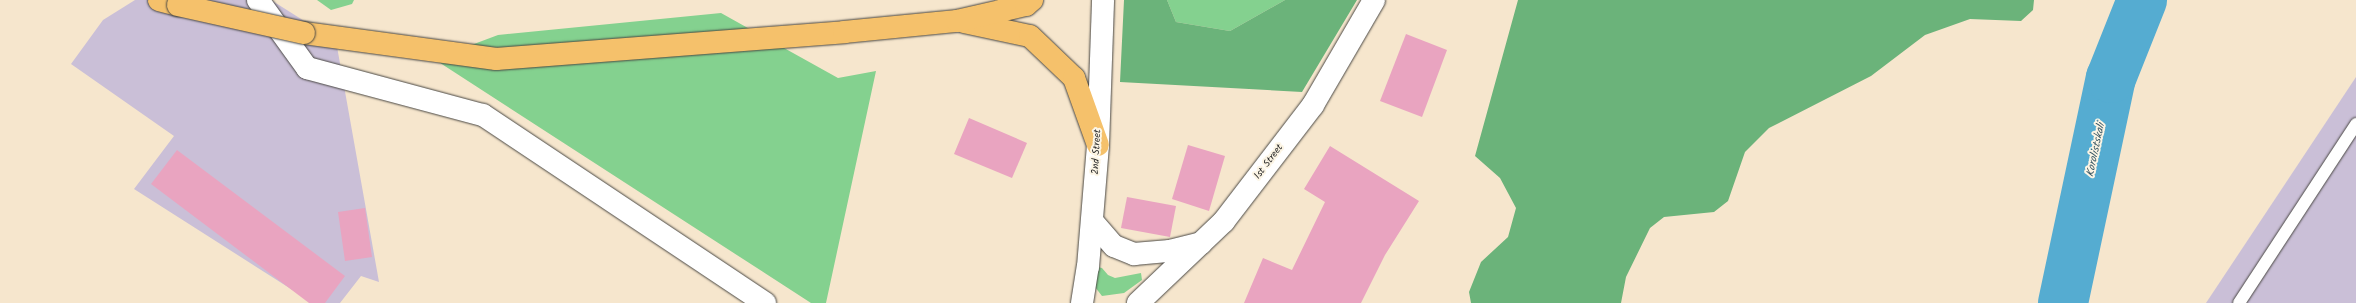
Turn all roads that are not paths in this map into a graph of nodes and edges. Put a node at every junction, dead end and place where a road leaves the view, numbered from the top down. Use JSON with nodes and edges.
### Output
{"nodes":[{"id":1,"x":258,"y":0,"type":"edge"},
{"id":2,"x":1032,"y":0,"type":"edge"},
{"id":3,"x":1103,"y":0,"type":"edge"},
{"id":4,"x":1374,"y":0,"type":"edge"},
{"id":5,"x":169,"y":2,"type":"edge"},
{"id":6,"x":957,"y":21,"type":"junction"},
{"id":7,"x":2356,"y":124,"type":"edge"},
{"id":8,"x":1098,"y":145,"type":"junction"},
{"id":9,"x":1092,"y":220,"type":"junction"},
{"id":10,"x":1203,"y":243,"type":"junction"},
{"id":11,"x":765,"y":303,"type":"edge"},
{"id":12,"x":1082,"y":303,"type":"edge"},
{"id":13,"x":1138,"y":303,"type":"edge"},
{"id":14,"x":2239,"y":303,"type":"edge"}],
"edges":[{"from":1,"to":11,"type":"street"},
{"from":2,"to":6,"type":"highway"},
{"from":3,"to":8,"type":"street","name":"2nd Street"},
{"from":4,"to":10,"type":"street","name":"1st Street"},
{"from":5,"to":6,"type":"highway","bridge":true},
{"from":6,"to":8,"type":"highway"},
{"from":7,"to":14,"type":"lane"},
{"from":8,"to":9,"type":"street","name":"2nd Street"},
{"from":9,"to":10,"type":"street"},
{"from":9,"to":12,"type":"street","name":"2nd Street"},
{"from":10,"to":13,"type":"street","name":"1st Street"}]}
